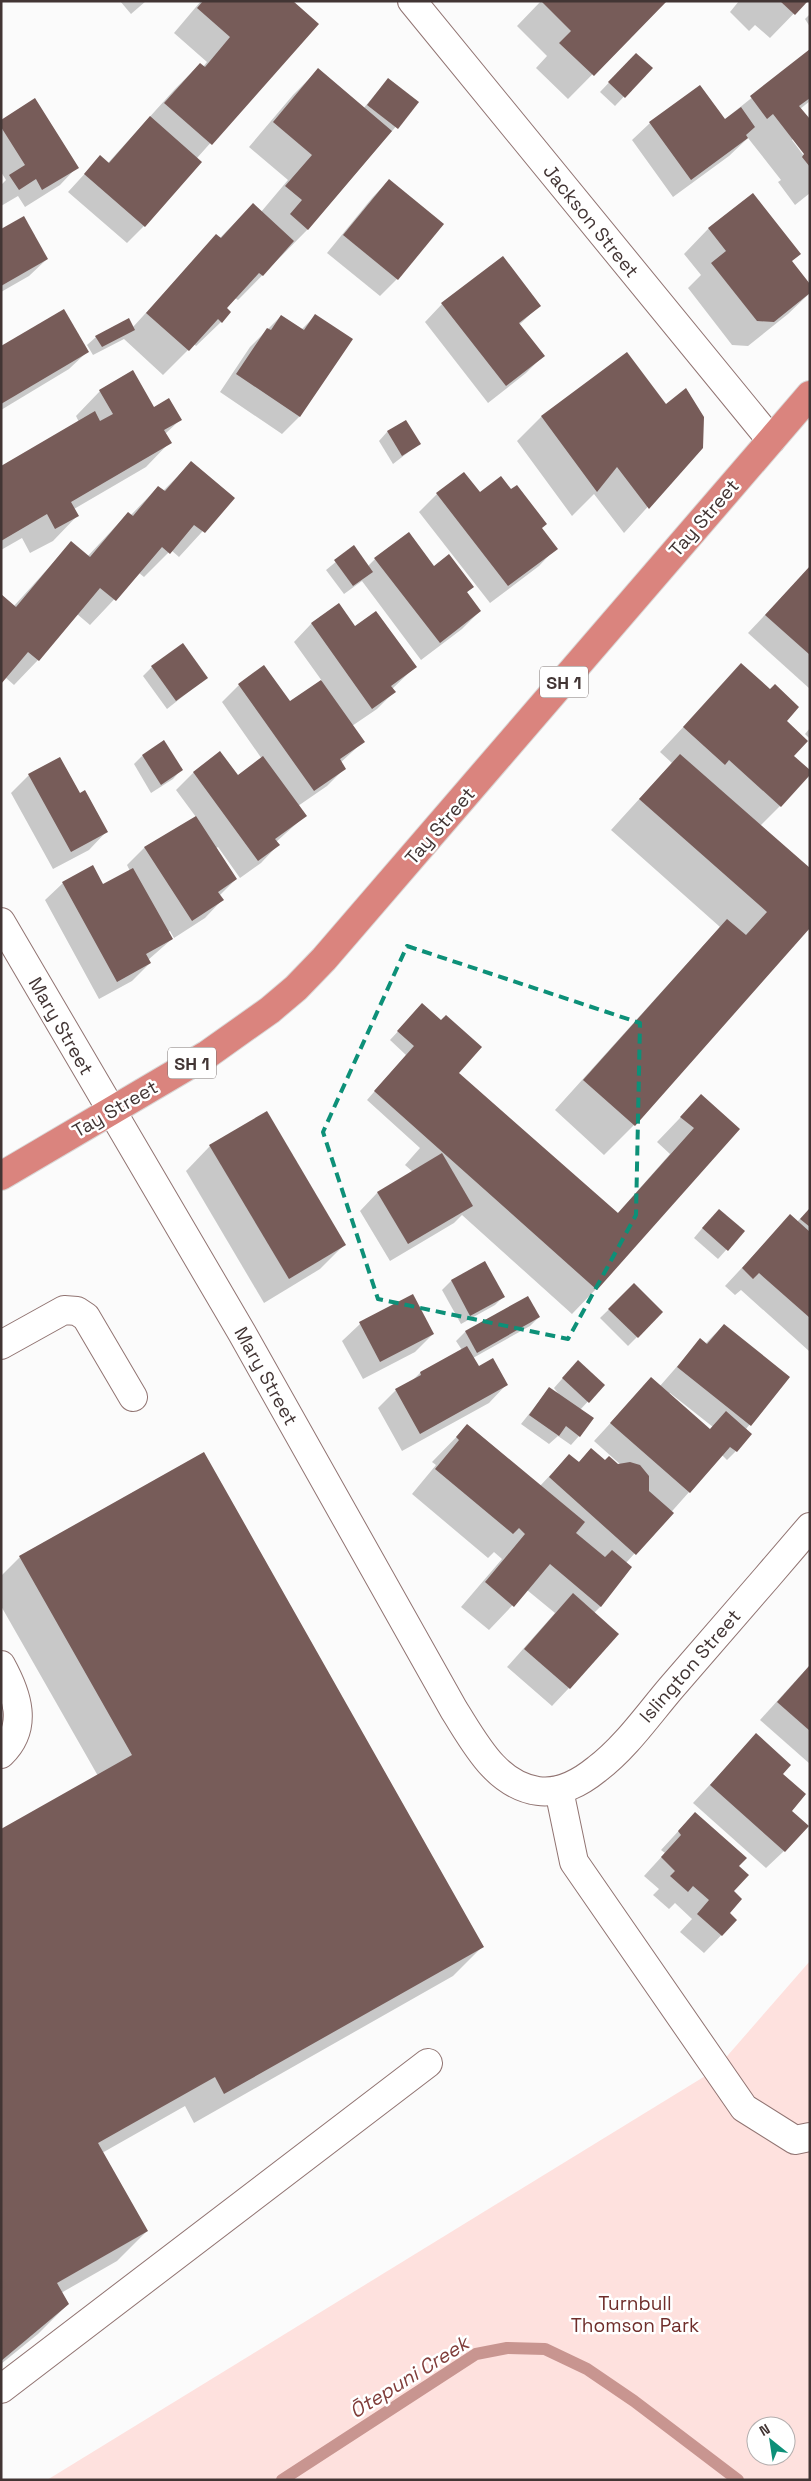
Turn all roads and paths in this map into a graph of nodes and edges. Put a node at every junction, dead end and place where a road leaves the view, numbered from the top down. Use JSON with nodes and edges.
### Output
{"nodes":[{"id":1,"x":412,"y":1,"type":"edge"},
{"id":2,"x":810,"y":395,"type":"edge"},
{"id":3,"x":771,"y":440,"type":"junction"},
{"id":4,"x":1,"y":922,"type":"edge"},
{"id":5,"x":111,"y":1111,"type":"junction"},
{"id":6,"x":1,"y":1176,"type":"edge"},
{"id":7,"x":1,"y":1345,"type":"edge"},
{"id":8,"x":133,"y":1397,"type":"dead end"},
{"id":9,"x":810,"y":1527,"type":"edge"},
{"id":10,"x":1,"y":1664,"type":"edge"},
{"id":11,"x":1,"y":1754,"type":"edge"},
{"id":12,"x":559,"y":1790,"type":"junction"},
{"id":13,"x":428,"y":2064,"type":"dead end"},
{"id":14,"x":810,"y":2137,"type":"edge"},
{"id":15,"x":1,"y":2389,"type":"edge"}],
"edges":[{"from":1,"to":3,"type":"street","name":"Jackson Street"},
{"from":2,"to":3,"type":"highway","name":"Tay Street","number":"SH 1"},
{"from":3,"to":5,"type":"highway","name":"Tay Street","number":"SH 1"},
{"from":4,"to":5,"type":"street","name":"Mary Street"},
{"from":5,"to":6,"type":"highway","name":"Tay Street","number":"SH 1"},
{"from":5,"to":12,"type":"street","name":"Mary Street"},
{"from":7,"to":8,"type":"street"},
{"from":9,"to":12,"type":"street","name":"Islington Street"},
{"from":10,"to":11,"type":"street"},
{"from":12,"to":14,"type":"street"},
{"from":13,"to":15,"type":"street"}]}
